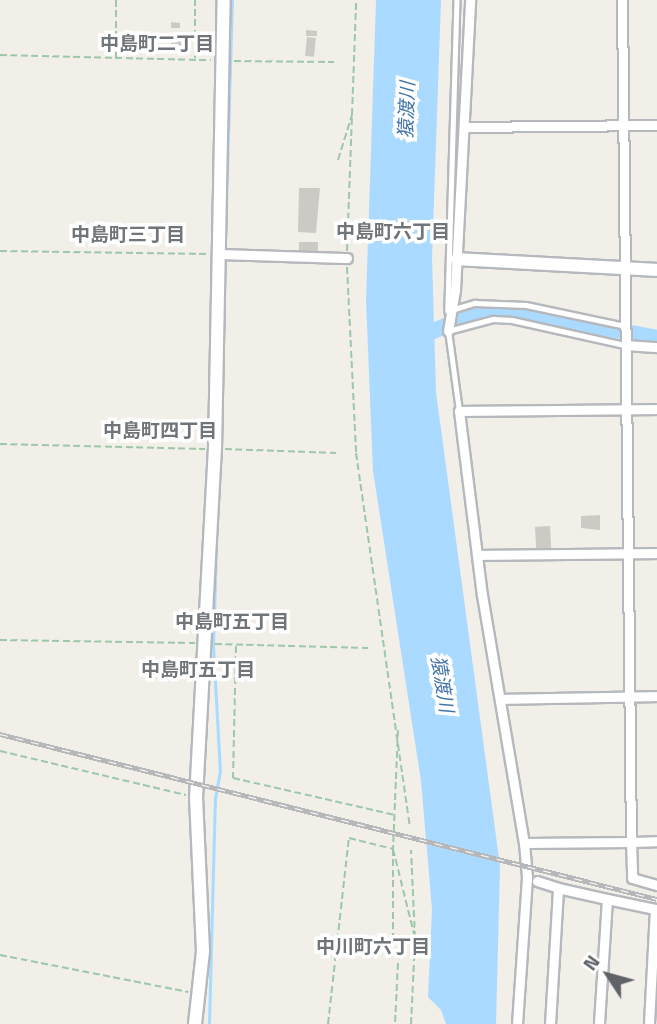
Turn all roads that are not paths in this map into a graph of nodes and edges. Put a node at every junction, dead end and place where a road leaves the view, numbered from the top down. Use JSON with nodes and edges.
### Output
{"nodes":[{"id":1,"x":224,"y":0,"type":"edge"},
{"id":2,"x":457,"y":0,"type":"edge"},
{"id":3,"x":470,"y":0,"type":"edge"},
{"id":4,"x":622,"y":0,"type":"edge"},
{"id":5,"x":624,"y":125,"type":"junction"},
{"id":6,"x":657,"y":125,"type":"edge"},
{"id":7,"x":464,"y":127,"type":"junction"},
{"id":8,"x":219,"y":254,"type":"junction"},
{"id":9,"x":347,"y":258,"type":"road end"},
{"id":10,"x":457,"y":259,"type":"junction"},
{"id":11,"x":624,"y":270,"type":"junction"},
{"id":12,"x":657,"y":270,"type":"edge"},
{"id":13,"x":448,"y":311,"type":"junction"},
{"id":14,"x":627,"y":327,"type":"junction"},
{"id":15,"x":448,"y":331,"type":"junction"},
{"id":16,"x":626,"y":345,"type":"junction"},
{"id":17,"x":657,"y":347,"type":"edge"},
{"id":18,"x":624,"y":409,"type":"junction"},
{"id":19,"x":657,"y":409,"type":"edge"},
{"id":20,"x":459,"y":411,"type":"junction"},
{"id":21,"x":629,"y":553,"type":"junction"},
{"id":22,"x":657,"y":553,"type":"edge"},
{"id":23,"x":478,"y":555,"type":"junction"},
{"id":24,"x":630,"y":696,"type":"junction"},
{"id":25,"x":657,"y":696,"type":"edge"},
{"id":26,"x":499,"y":699,"type":"junction"},
{"id":27,"x":657,"y":841,"type":"edge"},
{"id":28,"x":631,"y":842,"type":"junction"},
{"id":29,"x":524,"y":843,"type":"junction"},
{"id":30,"x":537,"y":881,"type":"dead end"},
{"id":31,"x":657,"y":885,"type":"edge"},
{"id":32,"x":558,"y":888,"type":"junction"},
{"id":33,"x":607,"y":899,"type":"junction"},
{"id":34,"x":656,"y":932,"type":"edge"},
{"id":35,"x":195,"y":1024,"type":"edge"},
{"id":36,"x":516,"y":1024,"type":"edge"},
{"id":37,"x":550,"y":1024,"type":"edge"},
{"id":38,"x":599,"y":1024,"type":"edge"},
{"id":39,"x":649,"y":1024,"type":"edge"}],
"edges":[{"from":1,"to":8,"type":"street"},
{"from":2,"to":13,"type":"lane"},
{"from":3,"to":7,"type":"street"},
{"from":4,"to":5,"type":"street"},
{"from":5,"to":6,"type":"street"},
{"from":5,"to":7,"type":"street"},
{"from":5,"to":11,"type":"street"},
{"from":7,"to":10,"type":"street"},
{"from":8,"to":9,"type":"street"},
{"from":8,"to":35,"type":"street"},
{"from":10,"to":11,"type":"street"},
{"from":10,"to":13,"type":"street"},
{"from":11,"to":12,"type":"street"},
{"from":11,"to":14,"type":"street"},
{"from":13,"to":14,"type":"lane"},
{"from":13,"to":15,"type":"street"},
{"from":14,"to":16,"type":"street"},
{"from":15,"to":16,"type":"lane"},
{"from":15,"to":20,"type":"lane"},
{"from":16,"to":17,"type":"street"},
{"from":16,"to":18,"type":"street"},
{"from":18,"to":19,"type":"street"},
{"from":18,"to":20,"type":"street"},
{"from":18,"to":21,"type":"street"},
{"from":20,"to":23,"type":"street"},
{"from":21,"to":22,"type":"street"},
{"from":21,"to":23,"type":"street"},
{"from":21,"to":24,"type":"street"},
{"from":23,"to":26,"type":"street"},
{"from":24,"to":25,"type":"street"},
{"from":24,"to":26,"type":"street"},
{"from":24,"to":28,"type":"street"},
{"from":26,"to":29,"type":"street"},
{"from":27,"to":28,"type":"street"},
{"from":28,"to":29,"type":"street"},
{"from":28,"to":31,"type":"street"},
{"from":29,"to":36,"type":"street"},
{"from":30,"to":32,"type":"street"},
{"from":32,"to":33,"type":"street"},
{"from":32,"to":37,"type":"street"},
{"from":33,"to":34,"type":"street"},
{"from":33,"to":38,"type":"street"},
{"from":34,"to":39,"type":"street"}]}
